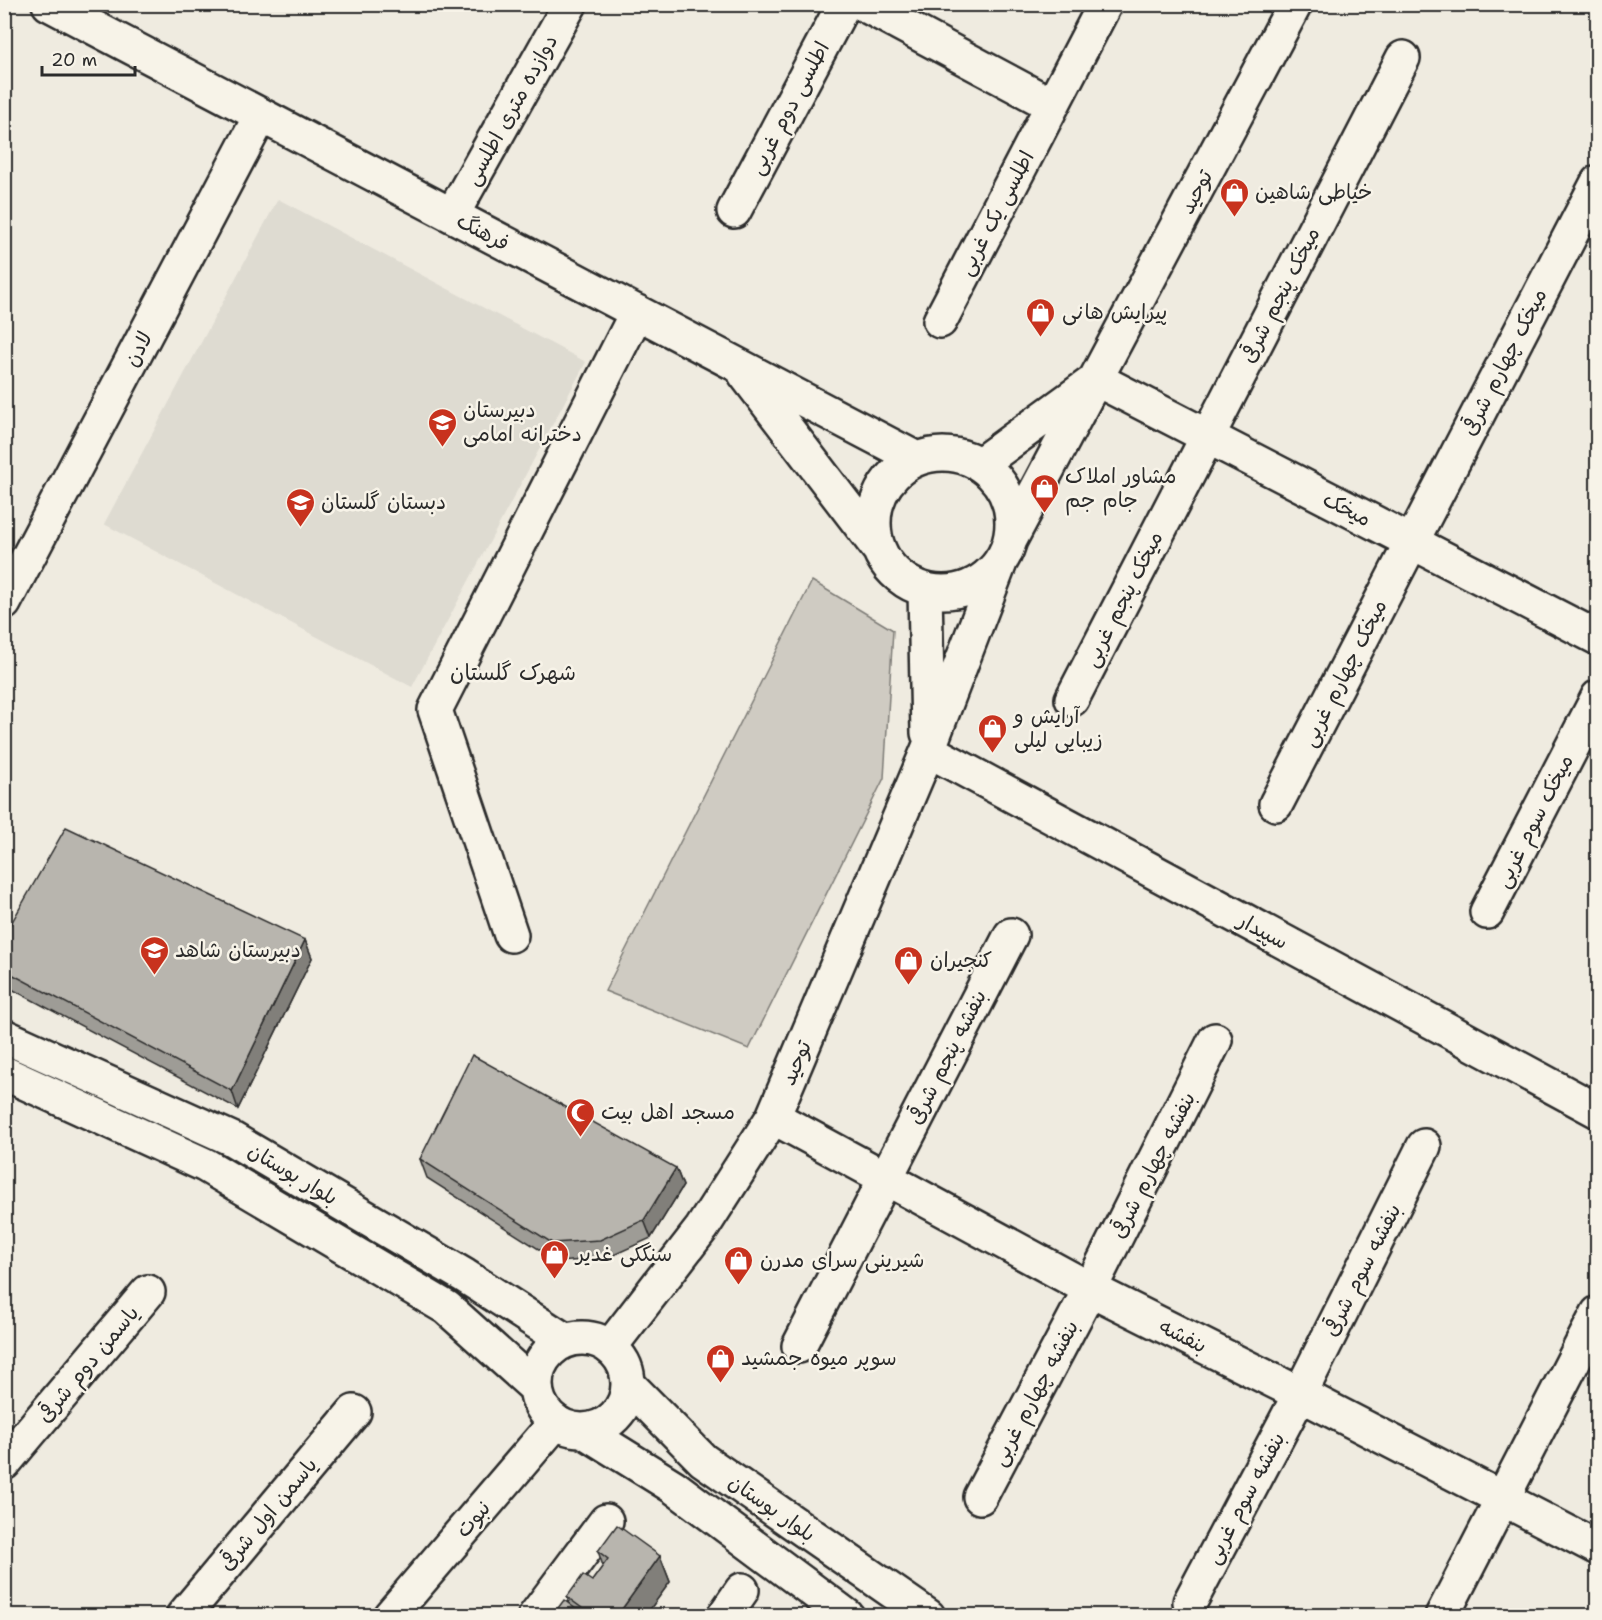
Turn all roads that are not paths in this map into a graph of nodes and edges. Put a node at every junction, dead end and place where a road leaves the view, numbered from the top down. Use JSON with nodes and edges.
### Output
{"nodes":[{"id":1,"x":49,"y":4,"type":"edge"},
{"id":2,"x":570,"y":4,"type":"edge"},
{"id":3,"x":844,"y":4,"type":"edge"},
{"id":4,"x":863,"y":4,"type":"edge"},
{"id":5,"x":1105,"y":4,"type":"edge"},
{"id":6,"x":1295,"y":4,"type":"edge"},
{"id":7,"x":1403,"y":58,"type":"dead end"},
{"id":8,"x":1052,"y":105,"type":"junction"},
{"id":9,"x":261,"y":115,"type":"junction"},
{"id":10,"x":1598,"y":182,"type":"edge"},
{"id":11,"x":734,"y":211,"type":"dead end"},
{"id":12,"x":452,"y":215,"type":"junction"},
{"id":13,"x":637,"y":312,"type":"junction"},
{"id":14,"x":940,"y":321,"type":"dead end"},
{"id":15,"x":739,"y":366,"type":"junction"},
{"id":16,"x":1096,"y":379,"type":"junction"},
{"id":17,"x":1207,"y":436,"type":"junction"},
{"id":18,"x":917,"y":459,"type":"junction"},
{"id":19,"x":980,"y":464,"type":"junction"},
{"id":20,"x":1411,"y":542,"type":"junction"},
{"id":21,"x":878,"y":549,"type":"junction"},
{"id":22,"x":1005,"y":550,"type":"junction"},
{"id":23,"x":8,"y":587,"type":"edge"},
{"id":24,"x":925,"y":590,"type":"junction"},
{"id":25,"x":1598,"y":638,"type":"edge"},
{"id":26,"x":1598,"y":697,"type":"edge"},
{"id":27,"x":1071,"y":699,"type":"dead end"},
{"id":28,"x":928,"y":750,"type":"junction"},
{"id":29,"x":1276,"y":804,"type":"dead end"},
{"id":30,"x":1487,"y":912,"type":"dead end"},
{"id":31,"x":512,"y":935,"type":"dead end"},
{"id":32,"x":1011,"y":935,"type":"dead end"},
{"id":33,"x":4,"y":1036,"type":"edge"},
{"id":34,"x":1215,"y":1040,"type":"dead end"},
{"id":35,"x":4,"y":1073,"type":"edge"},
{"id":36,"x":1598,"y":1111,"type":"edge"},
{"id":37,"x":773,"y":1117,"type":"junction"},
{"id":38,"x":1424,"y":1146,"type":"dead end"},
{"id":39,"x":884,"y":1178,"type":"junction"},
{"id":40,"x":1090,"y":1289,"type":"junction"},
{"id":41,"x":148,"y":1292,"type":"dead end"},
{"id":42,"x":1598,"y":1313,"type":"edge"},
{"id":43,"x":566,"y":1341,"type":"junction"},
{"id":44,"x":799,"y":1346,"type":"dead end"},
{"id":45,"x":610,"y":1347,"type":"junction"},
{"id":46,"x":629,"y":1385,"type":"junction"},
{"id":47,"x":536,"y":1388,"type":"junction"},
{"id":48,"x":1300,"y":1395,"type":"junction"},
{"id":49,"x":354,"y":1412,"type":"dead end"},
{"id":50,"x":570,"y":1426,"type":"junction"},
{"id":51,"x":4,"y":1463,"type":"edge"},
{"id":52,"x":980,"y":1497,"type":"dead end"},
{"id":53,"x":1503,"y":1499,"type":"junction"},
{"id":54,"x":606,"y":1521,"type":"dead end"},
{"id":55,"x":1598,"y":1548,"type":"edge"},
{"id":56,"x":1190,"y":1602,"type":"dead end"},
{"id":57,"x":183,"y":1616,"type":"edge"},
{"id":58,"x":390,"y":1616,"type":"edge"},
{"id":59,"x":535,"y":1616,"type":"edge"},
{"id":60,"x":847,"y":1616,"type":"edge"},
{"id":61,"x":928,"y":1616,"type":"edge"},
{"id":62,"x":1442,"y":1616,"type":"edge"}],
"edges":[{"from":1,"to":9,"type":"street","name":"فرهنگ"},
{"from":2,"to":12,"type":"street","name":"دوازده متری اطلسی"},
{"from":3,"to":11,"type":"street","name":"اطلسی دوم غربی"},
{"from":4,"to":8,"type":"street"},
{"from":5,"to":8,"type":"street","name":"اطلسی یک غربی"},
{"from":6,"to":16,"type":"street","name":"توحید"},
{"from":7,"to":17,"type":"street","name":"میخک پنجم شرقی"},
{"from":8,"to":14,"type":"street","name":"اطلسی یک غربی"},
{"from":9,"to":12,"type":"street","name":"فرهنگ"},
{"from":9,"to":23,"type":"street","name":"لادن"},
{"from":10,"to":20,"type":"street","name":"میخک چهارم شرقی"},
{"from":12,"to":13,"type":"street","name":"فرهنگ"},
{"from":13,"to":15,"type":"street","name":"فرهنگ"},
{"from":13,"to":31,"type":"street"},
{"from":15,"to":18,"type":"street","name":"فرهنگ"},
{"from":15,"to":21,"type":"street"},
{"from":16,"to":17,"type":"street","name":"میخک"},
{"from":16,"to":19,"type":"street","name":"توحید"},
{"from":16,"to":22,"type":"street","name":"توحید"},
{"from":17,"to":20,"type":"street","name":"میخک"},
{"from":17,"to":27,"type":"street","name":"میخک پنجم غربی"},
{"from":18,"to":19,"type":"street"},
{"from":18,"to":21,"type":"street"},
{"from":19,"to":22,"type":"street"},
{"from":20,"to":25,"type":"street","name":"میخک"},
{"from":20,"to":29,"type":"street","name":"میخک چهارم غربی"},
{"from":21,"to":24,"type":"street"},
{"from":22,"to":24,"type":"street"},
{"from":22,"to":28,"type":"street","name":"توحید"},
{"from":24,"to":28,"type":"street","name":"توحید"},
{"from":26,"to":30,"type":"street","name":"میخک سوم غربی"},
{"from":28,"to":36,"type":"street","name":"سپیدار"},
{"from":28,"to":37,"type":"street","name":"توحید"},
{"from":32,"to":39,"type":"street","name":"بنفشه پنجم شرقی"},
{"from":33,"to":43,"type":"street","name":"بلوار بوستان"},
{"from":34,"to":40,"type":"street","name":"بنفشه چهارم شرقی"},
{"from":35,"to":47,"type":"street","name":"بلوار بوستان"},
{"from":37,"to":39,"type":"street","name":"بنفشه"},
{"from":37,"to":45,"type":"street","name":"توحید"},
{"from":38,"to":48,"type":"street","name":"بنفشه سوم شرقی"},
{"from":39,"to":40,"type":"street","name":"بنفشه"},
{"from":39,"to":44,"type":"street","name":"بنفشه پنجم شرقی"},
{"from":40,"to":48,"type":"street","name":"بنفشه"},
{"from":40,"to":52,"type":"street","name":"بنفشه چهارم غربی"},
{"from":41,"to":51,"type":"street","name":"یاسمن دوم شرقی"},
{"from":42,"to":53,"type":"street"},
{"from":43,"to":45,"type":"street"},
{"from":43,"to":47,"type":"street"},
{"from":45,"to":46,"type":"street"},
{"from":46,"to":50,"type":"street"},
{"from":46,"to":61,"type":"street","name":"بلوار بوستان"},
{"from":47,"to":50,"type":"street"},
{"from":48,"to":53,"type":"street","name":"بنفشه"},
{"from":48,"to":56,"type":"street","name":"بنفشه سوم غربی"},
{"from":49,"to":57,"type":"street","name":"یاسمن اول شرقی"},
{"from":50,"to":58,"type":"street","name":"نبوت"},
{"from":50,"to":60,"type":"street","name":"بلوار بوستان"},
{"from":53,"to":55,"type":"street","name":"بنفشه"},
{"from":53,"to":62,"type":"street"},
{"from":54,"to":59,"type":"street"}]}
